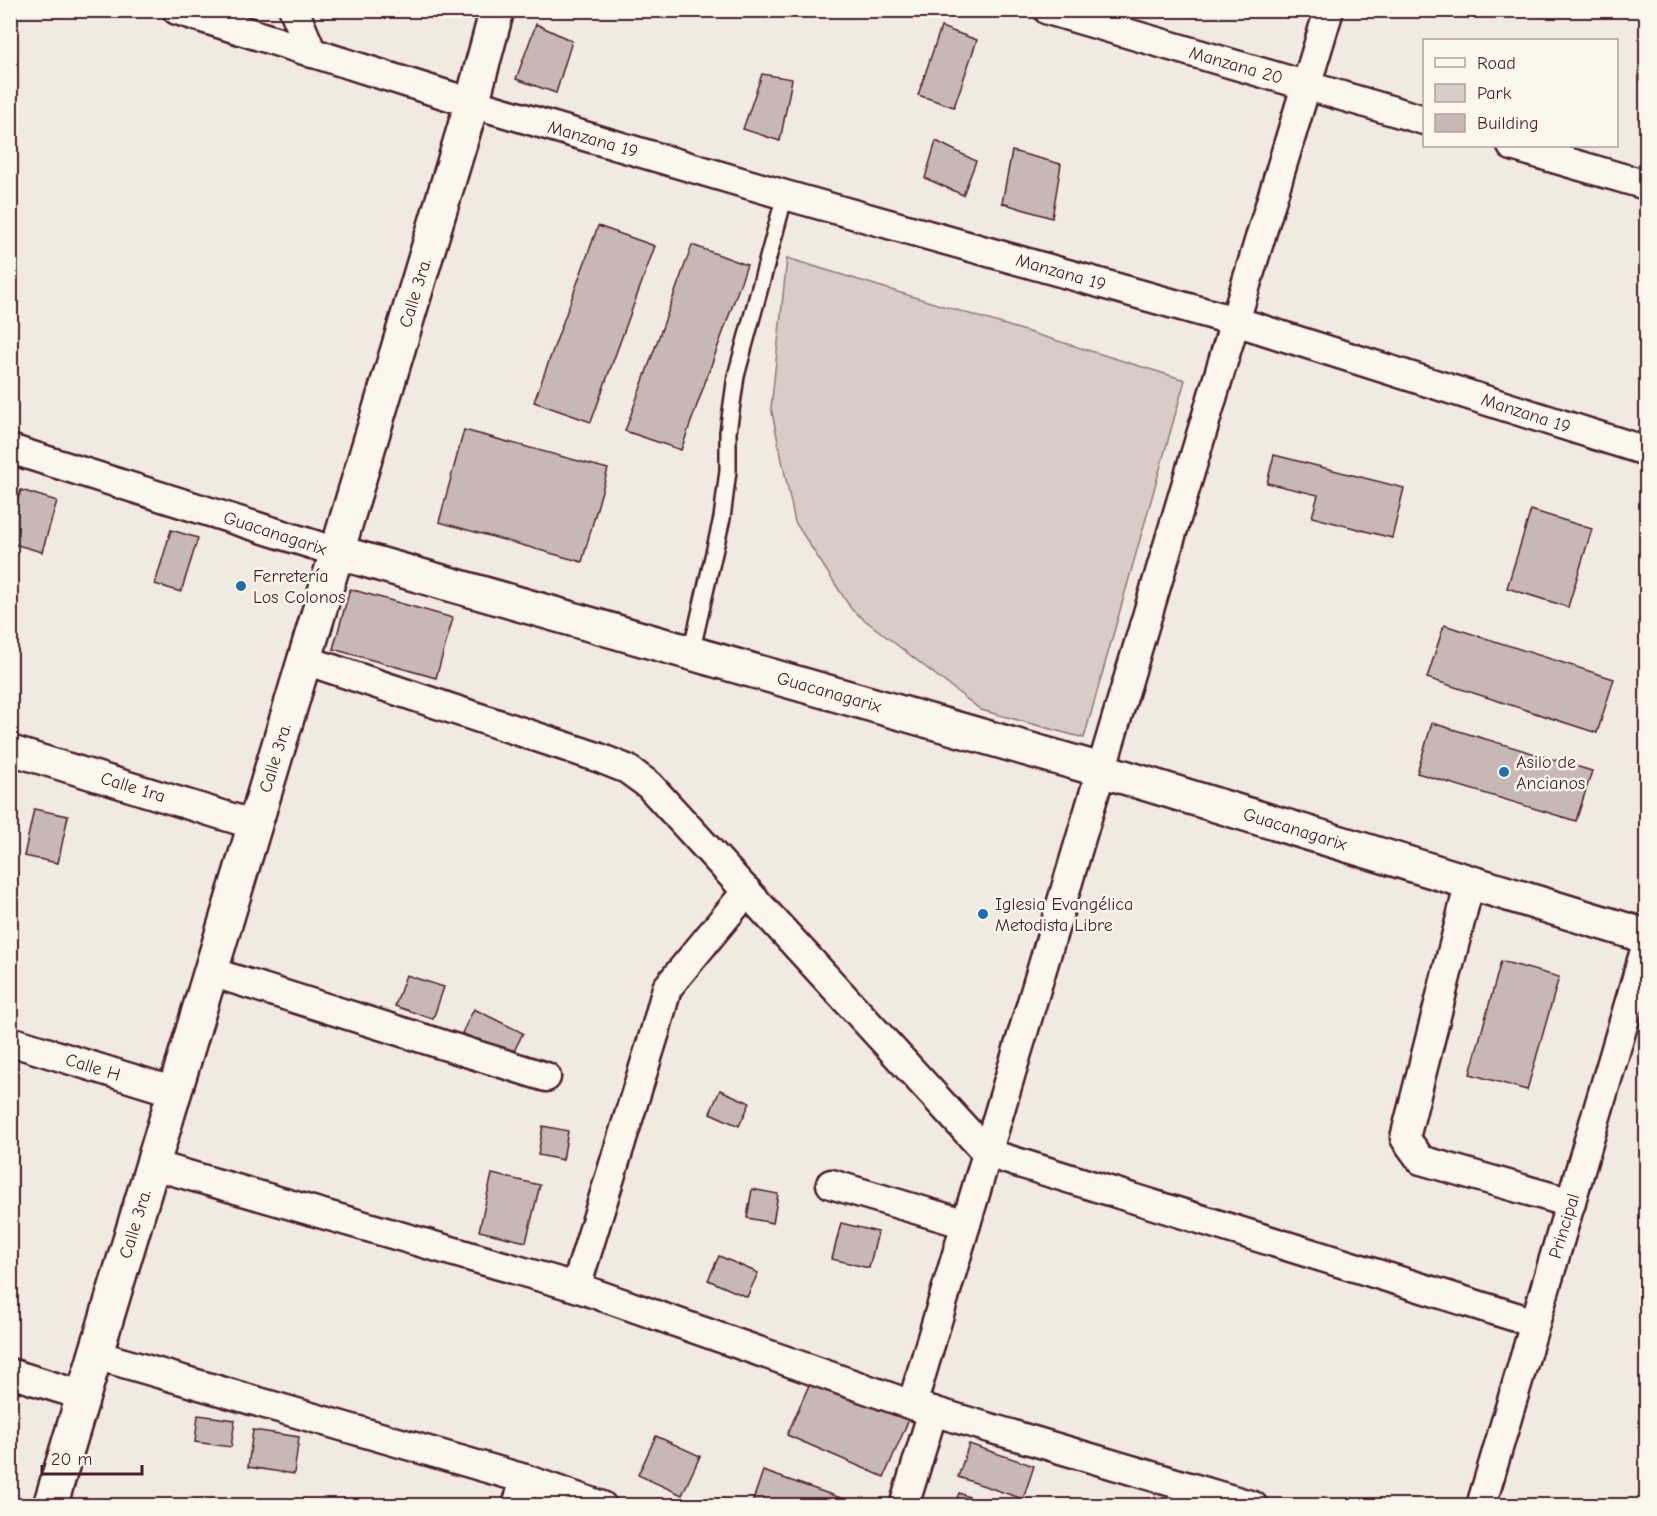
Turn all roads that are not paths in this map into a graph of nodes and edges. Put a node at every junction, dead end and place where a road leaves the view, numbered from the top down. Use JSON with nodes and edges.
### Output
{"nodes":[{"id":1,"x":177,"y":10,"type":"edge"},
{"id":2,"x":294,"y":10,"type":"edge"},
{"id":3,"x":497,"y":10,"type":"edge"},
{"id":4,"x":1048,"y":10,"type":"edge"},
{"id":5,"x":1329,"y":10,"type":"edge"},
{"id":6,"x":312,"y":53,"type":"junction"},
{"id":7,"x":1307,"y":85,"type":"junction"},
{"id":8,"x":472,"y":103,"type":"junction"},
{"id":9,"x":1423,"y":119,"type":"edge"},
{"id":10,"x":1515,"y":147,"type":"edge"},
{"id":11,"x":1647,"y":185,"type":"edge"},
{"id":12,"x":785,"y":195,"type":"junction"},
{"id":13,"x":1234,"y":321,"type":"junction"},
{"id":14,"x":10,"y":449,"type":"edge"},
{"id":15,"x":1647,"y":451,"type":"edge"},
{"id":16,"x":337,"y":552,"type":"junction"},
{"id":17,"x":691,"y":653,"type":"junction"},
{"id":18,"x":304,"y":660,"type":"junction"},
{"id":19,"x":10,"y":750,"type":"edge"},
{"id":20,"x":1101,"y":770,"type":"junction"},
{"id":21,"x":255,"y":825,"type":"junction"},
{"id":22,"x":1470,"y":882,"type":"junction"},
{"id":23,"x":747,"y":891,"type":"junction"},
{"id":24,"x":1647,"y":936,"type":"edge"},
{"id":25,"x":1647,"y":946,"type":"edge"},
{"id":26,"x":211,"y":972,"type":"junction"},
{"id":27,"x":10,"y":1041,"type":"edge"},
{"id":28,"x":546,"y":1077,"type":"dead end"},
{"id":29,"x":175,"y":1092,"type":"junction"},
{"id":30,"x":987,"y":1153,"type":"junction"},
{"id":31,"x":153,"y":1165,"type":"junction"},
{"id":32,"x":831,"y":1184,"type":"dead end"},
{"id":33,"x":1571,"y":1203,"type":"junction"},
{"id":34,"x":966,"y":1224,"type":"junction"},
{"id":35,"x":576,"y":1287,"type":"junction"},
{"id":36,"x":1535,"y":1323,"type":"junction"},
{"id":37,"x":96,"y":1355,"type":"junction"},
{"id":38,"x":10,"y":1373,"type":"edge"},
{"id":39,"x":84,"y":1396,"type":"junction"},
{"id":40,"x":923,"y":1408,"type":"junction"},
{"id":41,"x":521,"y":1492,"type":"edge"},
{"id":42,"x":50,"y":1506,"type":"edge"},
{"id":43,"x":602,"y":1506,"type":"edge"},
{"id":44,"x":904,"y":1506,"type":"edge"},
{"id":45,"x":1253,"y":1506,"type":"edge"},
{"id":46,"x":1481,"y":1506,"type":"edge"}],
"edges":[{"from":1,"to":6,"type":"street","name":"Manzana 19"},
{"from":2,"to":6,"type":"street"},
{"from":3,"to":8,"type":"main road","name":"Calle 3ra."},
{"from":4,"to":7,"type":"street","name":"Manzana 20"},
{"from":5,"to":7,"type":"street"},
{"from":6,"to":8,"type":"street","name":"Manzana 19"},
{"from":7,"to":9,"type":"street","name":"Manzana 20"},
{"from":7,"to":13,"type":"street"},
{"from":8,"to":12,"type":"street","name":"Manzana 19"},
{"from":8,"to":16,"type":"main road","name":"Calle 3ra."},
{"from":10,"to":11,"type":"street"},
{"from":12,"to":13,"type":"street","name":"Manzana 19"},
{"from":12,"to":17,"type":"lane"},
{"from":13,"to":15,"type":"street","name":"Manzana 19"},
{"from":13,"to":20,"type":"street"},
{"from":14,"to":16,"type":"street","name":"Guacanagarix"},
{"from":16,"to":17,"type":"main road","name":"Guacanagarix"},
{"from":16,"to":18,"type":"main road","name":"Calle 3ra."},
{"from":17,"to":20,"type":"main road","name":"Guacanagarix"},
{"from":18,"to":21,"type":"main road","name":"Calle 3ra."},
{"from":18,"to":23,"type":"street"},
{"from":19,"to":21,"type":"street","name":"Calle 1ra"},
{"from":20,"to":22,"type":"main road","name":"Guacanagarix"},
{"from":20,"to":30,"type":"street"},
{"from":21,"to":26,"type":"main road","name":"Calle 3ra."},
{"from":22,"to":24,"type":"main road","name":"Guacanagarix"},
{"from":22,"to":33,"type":"street"},
{"from":23,"to":30,"type":"street"},
{"from":23,"to":35,"type":"street"},
{"from":25,"to":33,"type":"street","name":"Principal"},
{"from":26,"to":28,"type":"street"},
{"from":26,"to":29,"type":"main road","name":"Calle 3ra."},
{"from":27,"to":29,"type":"street","name":"Calle H"},
{"from":29,"to":31,"type":"main road","name":"Calle 3ra."},
{"from":30,"to":34,"type":"street"},
{"from":30,"to":36,"type":"street"},
{"from":31,"to":35,"type":"street"},
{"from":31,"to":37,"type":"main road","name":"Calle 3ra."},
{"from":32,"to":34,"type":"street"},
{"from":33,"to":36,"type":"street","name":"Principal"},
{"from":34,"to":40,"type":"street"},
{"from":35,"to":40,"type":"street"},
{"from":36,"to":46,"type":"street","name":"Principal"},
{"from":37,"to":39,"type":"main road","name":"Calle 3ra."},
{"from":37,"to":41,"type":"street"},
{"from":38,"to":39,"type":"street"},
{"from":39,"to":42,"type":"main road","name":"Calle 3ra."},
{"from":40,"to":44,"type":"street"},
{"from":40,"to":45,"type":"street"},
{"from":41,"to":43,"type":"street"}]}
